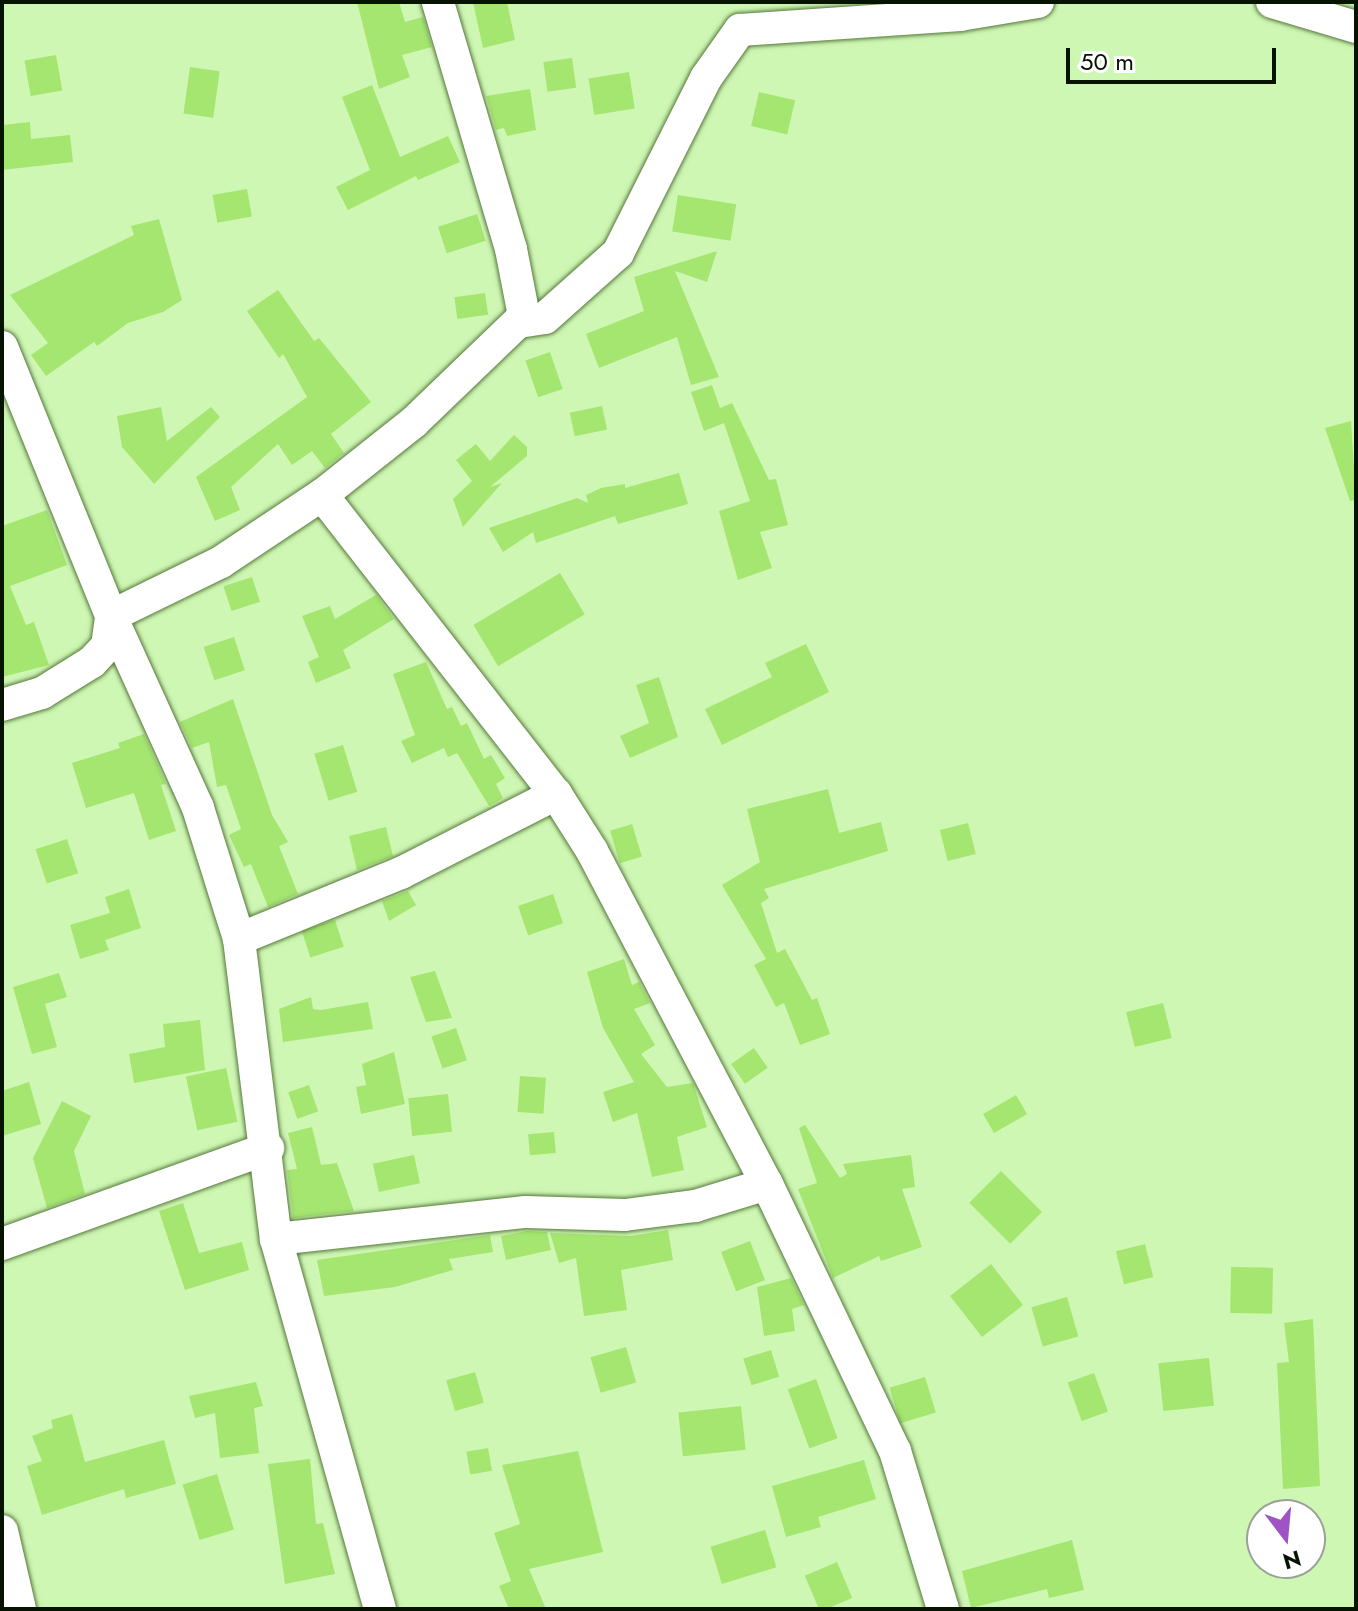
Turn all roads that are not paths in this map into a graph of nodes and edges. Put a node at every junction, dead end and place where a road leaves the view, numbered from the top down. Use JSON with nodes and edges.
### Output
{"nodes":[{"id":1,"x":438,"y":2,"type":"edge"},
{"id":2,"x":1038,"y":2,"type":"edge"},
{"id":3,"x":1272,"y":2,"type":"edge"},
{"id":4,"x":1356,"y":27,"type":"edge"},
{"id":5,"x":519,"y":322,"type":"junction"},
{"id":6,"x":2,"y":347,"type":"edge"},
{"id":7,"x":322,"y":495,"type":"junction"},
{"id":8,"x":111,"y":616,"type":"junction"},
{"id":9,"x":2,"y":705,"type":"edge"},
{"id":10,"x":556,"y":794,"type":"junction"},
{"id":11,"x":239,"y":939,"type":"junction"},
{"id":12,"x":268,"y":1148,"type":"junction"},
{"id":13,"x":767,"y":1184,"type":"junction"},
{"id":14,"x":276,"y":1239,"type":"junction"},
{"id":15,"x":2,"y":1244,"type":"edge"},
{"id":16,"x":2,"y":1531,"type":"edge"},
{"id":17,"x":20,"y":1609,"type":"edge"},
{"id":18,"x":380,"y":1609,"type":"edge"},
{"id":19,"x":943,"y":1609,"type":"edge"}],
"edges":[{"from":1,"to":5,"type":"street"},
{"from":2,"to":5,"type":"street"},
{"from":3,"to":4,"type":"street"},
{"from":5,"to":7,"type":"street"},
{"from":6,"to":8,"type":"street"},
{"from":7,"to":8,"type":"street"},
{"from":7,"to":10,"type":"street"},
{"from":8,"to":9,"type":"street"},
{"from":8,"to":11,"type":"street"},
{"from":10,"to":11,"type":"street"},
{"from":10,"to":13,"type":"street"},
{"from":11,"to":12,"type":"street"},
{"from":12,"to":14,"type":"street"},
{"from":12,"to":15,"type":"street"},
{"from":13,"to":14,"type":"street"},
{"from":13,"to":19,"type":"street"},
{"from":14,"to":18,"type":"street"},
{"from":16,"to":17,"type":"street"}]}
